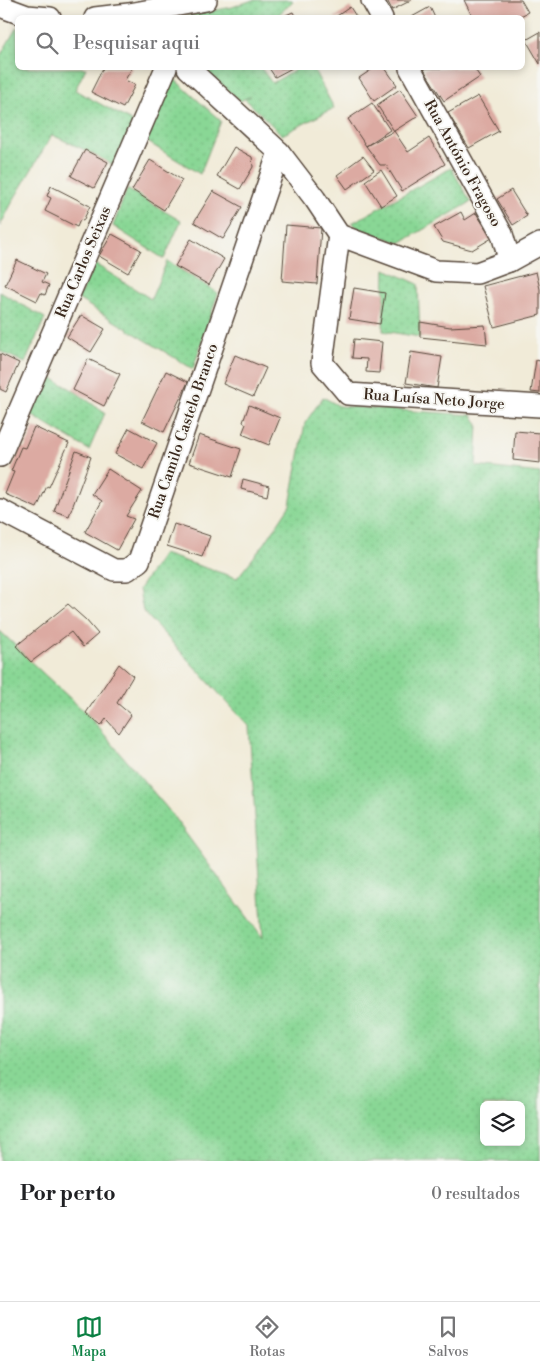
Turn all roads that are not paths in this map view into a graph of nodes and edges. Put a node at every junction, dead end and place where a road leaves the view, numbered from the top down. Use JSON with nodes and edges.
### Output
{"nodes":[{"id":1,"x":206,"y":0,"type":"edge"},
{"id":2,"x":372,"y":0,"type":"edge"},
{"id":3,"x":0,"y":6,"type":"edge"},
{"id":4,"x":25,"y":15,"type":"edge"},
{"id":5,"x":136,"y":15,"type":"edge"},
{"id":6,"x":380,"y":15,"type":"edge"},
{"id":7,"x":165,"y":70,"type":"edge"},
{"id":8,"x":190,"y":70,"type":"edge"},
{"id":9,"x":411,"y":70,"type":"edge"},
{"id":10,"x":278,"y":152,"type":"junction"},
{"id":11,"x":339,"y":235,"type":"junction"},
{"id":12,"x":540,"y":244,"type":"edge"},
{"id":13,"x":509,"y":261,"type":"junction"},
{"id":14,"x":540,"y":406,"type":"edge"},
{"id":15,"x":0,"y":456,"type":"edge"},
{"id":16,"x":0,"y":510,"type":"edge"}],
"edges":[{"from":1,"to":5,"type":"street"},
{"from":2,"to":6,"type":"street"},
{"from":3,"to":4,"type":"street"},
{"from":7,"to":15,"type":"street","name":"Rua Carlos Seixas"},
{"from":8,"to":10,"type":"street"},
{"from":9,"to":13,"type":"street","name":"Rua António Fragoso"},
{"from":10,"to":11,"type":"street"},
{"from":10,"to":16,"type":"street","name":"Rua Camilo Castelo Branco"},
{"from":11,"to":13,"type":"street"},
{"from":11,"to":14,"type":"street","name":"Rua Luísa Neto Jorge"},
{"from":12,"to":13,"type":"street"}]}
